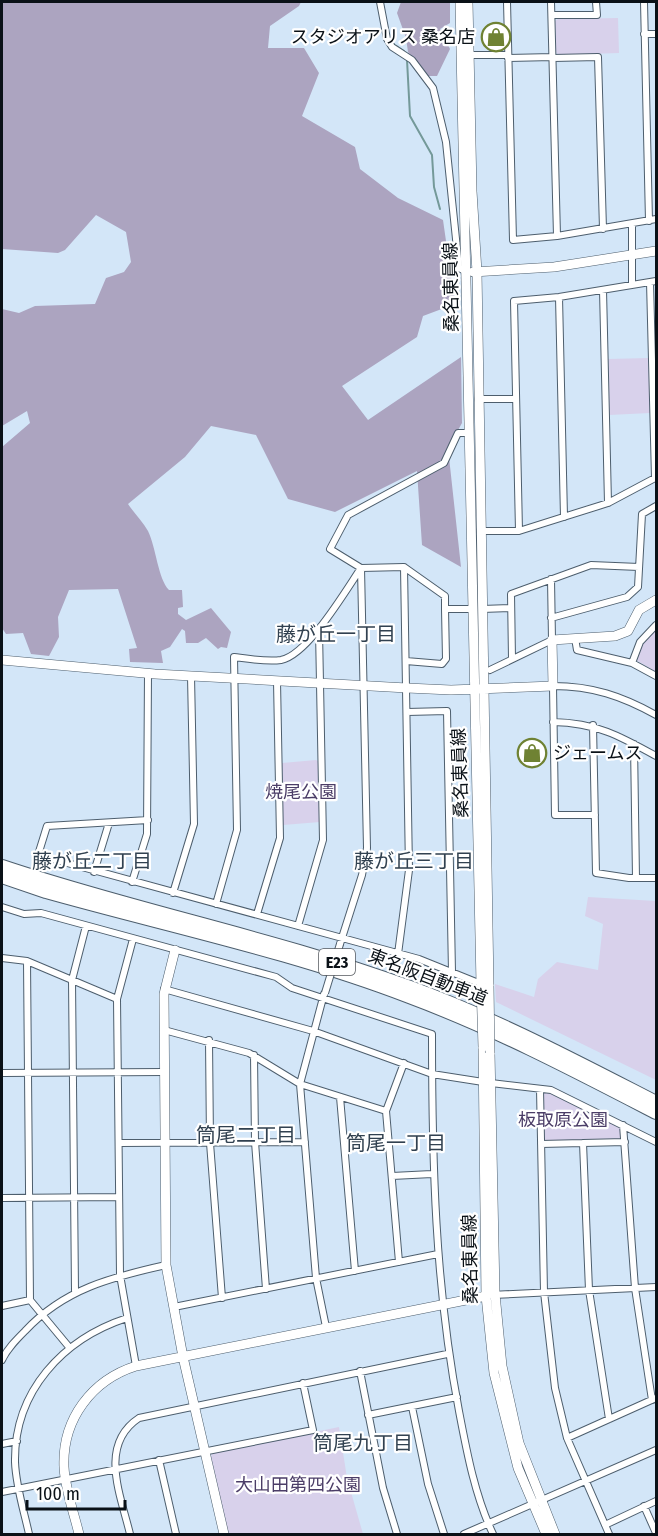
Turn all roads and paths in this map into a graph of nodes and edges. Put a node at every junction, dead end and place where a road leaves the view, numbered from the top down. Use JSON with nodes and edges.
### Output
{"nodes":[{"id":1,"x":380,"y":2,"type":"edge"},
{"id":2,"x":460,"y":2,"type":"edge"},
{"id":3,"x":468,"y":2,"type":"edge"},
{"id":4,"x":507,"y":2,"type":"edge"},
{"id":5,"x":552,"y":2,"type":"edge"},
{"id":6,"x":596,"y":2,"type":"edge"},
{"id":7,"x":644,"y":2,"type":"edge"},
{"id":8,"x":552,"y":15,"type":"junction"},
{"id":9,"x":644,"y":34,"type":"junction"},
{"id":10,"x":657,"y":34,"type":"edge"},
{"id":11,"x":469,"y":55,"type":"junction"},
{"id":12,"x":508,"y":56,"type":"junction"},
{"id":13,"x":553,"y":57,"type":"junction"},
{"id":14,"x":657,"y":219,"type":"edge"},
{"id":15,"x":649,"y":221,"type":"junction"},
{"id":16,"x":632,"y":224,"type":"junction"},
{"id":17,"x":603,"y":229,"type":"junction"},
{"id":18,"x":557,"y":236,"type":"junction"},
{"id":19,"x":657,"y":251,"type":"edge"},
{"id":20,"x":632,"y":255,"type":"junction"},
{"id":21,"x":472,"y":272,"type":"junction"},
{"id":22,"x":653,"y":282,"type":"edge"},
{"id":23,"x":632,"y":285,"type":"junction"},
{"id":24,"x":603,"y":290,"type":"junction"},
{"id":25,"x":559,"y":297,"type":"junction"},
{"id":26,"x":477,"y":399,"type":"junction"},
{"id":27,"x":516,"y":399,"type":"junction"},
{"id":28,"x":470,"y":434,"type":"junction"},
{"id":29,"x":608,"y":503,"type":"junction"},
{"id":30,"x":657,"y":506,"type":"edge"},
{"id":31,"x":564,"y":517,"type":"junction"},
{"id":32,"x":480,"y":531,"type":"junction"},
{"id":33,"x":519,"y":531,"type":"junction"},
{"id":34,"x":404,"y":567,"type":"junction"},
{"id":35,"x":639,"y":567,"type":"junction"},
{"id":36,"x":361,"y":568,"type":"junction"},
{"id":37,"x":551,"y":579,"type":"junction"},
{"id":38,"x":657,"y":600,"type":"edge"},
{"id":39,"x":511,"y":608,"type":"junction"},
{"id":40,"x":445,"y":609,"type":"junction"},
{"id":41,"x":478,"y":609,"type":"junction"},
{"id":42,"x":551,"y":618,"type":"junction"},
{"id":43,"x":657,"y":625,"type":"edge"},
{"id":44,"x":319,"y":631,"type":"junction"},
{"id":45,"x":575,"y":638,"type":"junction"},
{"id":46,"x":552,"y":640,"type":"junction"},
{"id":47,"x":512,"y":659,"type":"junction"},
{"id":48,"x":2,"y":660,"type":"edge"},
{"id":49,"x":406,"y":661,"type":"junction"},
{"id":50,"x":632,"y":663,"type":"junction"},
{"id":51,"x":490,"y":670,"type":"dead end"},
{"id":52,"x":148,"y":673,"type":"junction"},
{"id":53,"x":191,"y":676,"type":"junction"},
{"id":54,"x":657,"y":676,"type":"edge"},
{"id":55,"x":235,"y":679,"type":"junction"},
{"id":56,"x":277,"y":681,"type":"junction"},
{"id":57,"x":320,"y":684,"type":"junction"},
{"id":58,"x":364,"y":686,"type":"junction"},
{"id":59,"x":553,"y":686,"type":"junction"},
{"id":60,"x":407,"y":688,"type":"junction"},
{"id":61,"x":479,"y":688,"type":"junction"},
{"id":62,"x":407,"y":712,"type":"junction"},
{"id":63,"x":657,"y":715,"type":"edge"},
{"id":64,"x":553,"y":722,"type":"junction"},
{"id":65,"x":593,"y":725,"type":"junction"},
{"id":66,"x":634,"y":744,"type":"junction"},
{"id":67,"x":657,"y":756,"type":"edge"},
{"id":68,"x":595,"y":815,"type":"junction"},
{"id":69,"x":148,"y":820,"type":"junction"},
{"id":70,"x":108,"y":822,"type":"junction"},
{"id":71,"x":2,"y":866,"type":"edge"},
{"id":72,"x":94,"y":872,"type":"junction"},
{"id":73,"x":2,"y":877,"type":"edge"},
{"id":74,"x":636,"y":878,"type":"junction"},
{"id":75,"x":657,"y":878,"type":"edge"},
{"id":76,"x":132,"y":882,"type":"junction"},
{"id":77,"x":173,"y":893,"type":"junction"},
{"id":78,"x":216,"y":904,"type":"junction"},
{"id":79,"x":2,"y":907,"type":"edge"},
{"id":80,"x":257,"y":915,"type":"junction"},
{"id":81,"x":86,"y":926,"type":"junction"},
{"id":82,"x":298,"y":926,"type":"junction"},
{"id":83,"x":133,"y":939,"type":"junction"},
{"id":84,"x":341,"y":941,"type":"junction"},
{"id":85,"x":175,"y":950,"type":"junction"},
{"id":86,"x":398,"y":954,"type":"junction"},
{"id":87,"x":2,"y":958,"type":"edge"},
{"id":88,"x":27,"y":961,"type":"junction"},
{"id":89,"x":452,"y":972,"type":"junction"},
{"id":90,"x":72,"y":980,"type":"junction"},
{"id":91,"x":485,"y":985,"type":"junction"},
{"id":92,"x":164,"y":989,"type":"junction"},
{"id":93,"x":324,"y":995,"type":"junction"},
{"id":94,"x":117,"y":999,"type":"junction"},
{"id":95,"x":164,"y":1030,"type":"junction"},
{"id":96,"x":313,"y":1030,"type":"junction"},
{"id":97,"x":209,"y":1040,"type":"junction"},
{"id":98,"x":254,"y":1055,"type":"junction"},
{"id":99,"x":404,"y":1064,"type":"junction"},
{"id":100,"x":164,"y":1072,"type":"junction"},
{"id":101,"x":2,"y":1073,"type":"edge"},
{"id":102,"x":28,"y":1073,"type":"junction"},
{"id":103,"x":73,"y":1073,"type":"junction"},
{"id":104,"x":118,"y":1073,"type":"junction"},
{"id":105,"x":432,"y":1074,"type":"junction"},
{"id":106,"x":487,"y":1082,"type":"junction"},
{"id":107,"x":300,"y":1084,"type":"junction"},
{"id":108,"x":540,"y":1089,"type":"junction"},
{"id":109,"x":340,"y":1097,"type":"junction"},
{"id":110,"x":657,"y":1102,"type":"edge"},
{"id":111,"x":386,"y":1111,"type":"junction"},
{"id":112,"x":657,"y":1113,"type":"edge"},
{"id":113,"x":623,"y":1125,"type":"junction"},
{"id":114,"x":255,"y":1142,"type":"junction"},
{"id":115,"x":305,"y":1142,"type":"junction"},
{"id":116,"x":625,"y":1142,"type":"junction"},
{"id":117,"x":657,"y":1142,"type":"edge"},
{"id":118,"x":119,"y":1143,"type":"junction"},
{"id":119,"x":165,"y":1143,"type":"junction"},
{"id":120,"x":210,"y":1143,"type":"junction"},
{"id":121,"x":583,"y":1143,"type":"junction"},
{"id":122,"x":541,"y":1144,"type":"junction"},
{"id":123,"x":432,"y":1174,"type":"junction"},
{"id":124,"x":392,"y":1176,"type":"junction"},
{"id":125,"x":30,"y":1197,"type":"junction"},
{"id":126,"x":75,"y":1197,"type":"junction"},
{"id":127,"x":119,"y":1197,"type":"junction"},
{"id":128,"x":2,"y":1198,"type":"edge"},
{"id":129,"x":438,"y":1254,"type":"junction"},
{"id":130,"x":399,"y":1262,"type":"junction"},
{"id":131,"x":166,"y":1264,"type":"junction"},
{"id":132,"x":355,"y":1271,"type":"junction"},
{"id":133,"x":120,"y":1275,"type":"junction"},
{"id":134,"x":316,"y":1278,"type":"junction"},
{"id":135,"x":657,"y":1287,"type":"edge"},
{"id":136,"x":634,"y":1288,"type":"junction"},
{"id":137,"x":266,"y":1289,"type":"junction"},
{"id":138,"x":589,"y":1290,"type":"junction"},
{"id":139,"x":75,"y":1291,"type":"junction"},
{"id":140,"x":544,"y":1292,"type":"junction"},
{"id":141,"x":490,"y":1295,"type":"junction"},
{"id":142,"x":222,"y":1298,"type":"junction"},
{"id":143,"x":30,"y":1300,"type":"junction"},
{"id":144,"x":441,"y":1304,"type":"junction"},
{"id":145,"x":2,"y":1306,"type":"edge"},
{"id":146,"x":174,"y":1307,"type":"junction"},
{"id":147,"x":41,"y":1313,"type":"junction"},
{"id":148,"x":128,"y":1318,"type":"junction"},
{"id":149,"x":326,"y":1327,"type":"junction"},
{"id":150,"x":69,"y":1347,"type":"junction"},
{"id":151,"x":4,"y":1352,"type":"edge"},
{"id":152,"x":447,"y":1354,"type":"junction"},
{"id":153,"x":183,"y":1357,"type":"junction"},
{"id":154,"x":2,"y":1360,"type":"edge"},
{"id":155,"x":136,"y":1366,"type":"junction"},
{"id":156,"x":360,"y":1371,"type":"junction"},
{"id":157,"x":303,"y":1383,"type":"junction"},
{"id":158,"x":457,"y":1397,"type":"junction"},
{"id":159,"x":654,"y":1399,"type":"edge"},
{"id":160,"x":194,"y":1405,"type":"junction"},
{"id":161,"x":412,"y":1407,"type":"junction"},
{"id":162,"x":368,"y":1415,"type":"junction"},
{"id":163,"x":609,"y":1419,"type":"junction"},
{"id":164,"x":567,"y":1438,"type":"junction"},
{"id":165,"x":17,"y":1441,"type":"junction"},
{"id":166,"x":2,"y":1444,"type":"edge"},
{"id":167,"x":657,"y":1450,"type":"edge"},
{"id":168,"x":204,"y":1452,"type":"junction"},
{"id":169,"x":159,"y":1460,"type":"junction"},
{"id":170,"x":115,"y":1469,"type":"junction"},
{"id":171,"x":66,"y":1479,"type":"junction"},
{"id":172,"x":585,"y":1482,"type":"junction"},
{"id":173,"x":18,"y":1488,"type":"junction"},
{"id":174,"x":2,"y":1491,"type":"edge"},
{"id":175,"x":657,"y":1501,"type":"edge"},
{"id":176,"x":537,"y":1504,"type":"junction"},
{"id":177,"x":644,"y":1506,"type":"junction"},
{"id":178,"x":604,"y":1524,"type":"junction"},
{"id":179,"x":488,"y":1525,"type":"junction"},
{"id":180,"x":657,"y":1533,"type":"edge"},
{"id":181,"x":29,"y":1534,"type":"edge"},
{"id":182,"x":79,"y":1534,"type":"edge"},
{"id":183,"x":130,"y":1534,"type":"edge"},
{"id":184,"x":176,"y":1534,"type":"edge"},
{"id":185,"x":224,"y":1534,"type":"edge"},
{"id":186,"x":397,"y":1534,"type":"edge"},
{"id":187,"x":444,"y":1534,"type":"edge"},
{"id":188,"x":464,"y":1534,"type":"edge"},
{"id":189,"x":493,"y":1534,"type":"edge"},
{"id":190,"x":546,"y":1534,"type":"edge"},
{"id":191,"x":555,"y":1534,"type":"edge"},
{"id":192,"x":609,"y":1534,"type":"edge"}],
"edges":[{"from":1,"to":21,"type":"street"},
{"from":2,"to":21,"type":"main road","name":"桑名東員線"},
{"from":3,"to":11,"type":"main road"},
{"from":4,"to":12,"type":"street"},
{"from":5,"to":8,"type":"street"},
{"from":6,"to":8,"type":"street"},
{"from":7,"to":9,"type":"street"},
{"from":8,"to":13,"type":"street"},
{"from":9,"to":10,"type":"street"},
{"from":9,"to":15,"type":"street"},
{"from":11,"to":12,"type":"street"},
{"from":11,"to":21,"type":"main road"},
{"from":12,"to":13,"type":"street"},
{"from":12,"to":18,"type":"street"},
{"from":13,"to":17,"type":"street"},
{"from":13,"to":18,"type":"street"},
{"from":14,"to":15,"type":"street"},
{"from":15,"to":16,"type":"street"},
{"from":16,"to":17,"type":"street"},
{"from":16,"to":20,"type":"street"},
{"from":17,"to":18,"type":"street"},
{"from":19,"to":20,"type":"main road"},
{"from":20,"to":21,"type":"main road"},
{"from":20,"to":23,"type":"street"},
{"from":21,"to":26,"type":"main road","name":"桑名東員線"},
{"from":21,"to":28,"type":"main road","name":"桑名東員線"},
{"from":22,"to":23,"type":"street"},
{"from":22,"to":29,"type":"street"},
{"from":23,"to":24,"type":"street"},
{"from":24,"to":25,"type":"street"},
{"from":24,"to":29,"type":"street"},
{"from":25,"to":27,"type":"street"},
{"from":25,"to":31,"type":"street"},
{"from":26,"to":27,"type":"street"},
{"from":26,"to":32,"type":"main road","name":"桑名東員線"},
{"from":27,"to":33,"type":"street"},
{"from":28,"to":36,"type":"street"},
{"from":28,"to":41,"type":"main road","name":"桑名東員線"},
{"from":29,"to":31,"type":"street"},
{"from":30,"to":35,"type":"street"},
{"from":31,"to":33,"type":"street"},
{"from":32,"to":33,"type":"street"},
{"from":32,"to":41,"type":"main road","name":"桑名東員線"},
{"from":34,"to":36,"type":"street"},
{"from":34,"to":40,"type":"street"},
{"from":34,"to":49,"type":"street"},
{"from":35,"to":37,"type":"street"},
{"from":35,"to":42,"type":"street"},
{"from":36,"to":44,"type":"street"},
{"from":36,"to":58,"type":"street"},
{"from":37,"to":39,"type":"street"},
{"from":37,"to":42,"type":"street"},
{"from":38,"to":45,"type":"main road"},
{"from":39,"to":41,"type":"street"},
{"from":39,"to":47,"type":"street"},
{"from":40,"to":41,"type":"street"},
{"from":40,"to":49,"type":"street"},
{"from":41,"to":61,"type":"main road","name":"桑名東員線"},
{"from":42,"to":46,"type":"street"},
{"from":43,"to":50,"type":"street"},
{"from":44,"to":55,"type":"street"},
{"from":44,"to":57,"type":"street"},
{"from":45,"to":46,"type":"main road"},
{"from":45,"to":50,"type":"street"},
{"from":46,"to":47,"type":"street"},
{"from":46,"to":59,"type":"main road"},
{"from":47,"to":51,"type":"street"},
{"from":48,"to":52,"type":"main road"},
{"from":49,"to":60,"type":"street"},
{"from":50,"to":54,"type":"street"},
{"from":52,"to":53,"type":"main road"},
{"from":52,"to":69,"type":"street"},
{"from":53,"to":55,"type":"main road"},
{"from":53,"to":77,"type":"street"},
{"from":55,"to":56,"type":"main road"},
{"from":55,"to":78,"type":"street"},
{"from":56,"to":57,"type":"main road"},
{"from":56,"to":80,"type":"street"},
{"from":57,"to":58,"type":"main road"},
{"from":57,"to":82,"type":"street"},
{"from":58,"to":60,"type":"main road"},
{"from":58,"to":84,"type":"street"},
{"from":59,"to":61,"type":"main road"},
{"from":59,"to":63,"type":"street"},
{"from":59,"to":64,"type":"street"},
{"from":60,"to":61,"type":"main road"},
{"from":60,"to":62,"type":"street"},
{"from":61,"to":91,"type":"main road","name":"桑名東員線"},
{"from":61,"to":91,"type":"main road","name":"桑名東員線"},
{"from":62,"to":86,"type":"street"},
{"from":62,"to":89,"type":"street"},
{"from":64,"to":65,"type":"street"},
{"from":64,"to":68,"type":"street"},
{"from":65,"to":66,"type":"street"},
{"from":65,"to":68,"type":"street"},
{"from":66,"to":67,"type":"street"},
{"from":66,"to":74,"type":"street"},
{"from":68,"to":74,"type":"street"},
{"from":69,"to":70,"type":"street"},
{"from":69,"to":76,"type":"street"},
{"from":70,"to":72,"type":"street"},
{"from":70,"to":72,"type":"street"},
{"from":71,"to":110,"type":"highway","name":"東名阪自動車道","number":"E23"},
{"from":72,"to":76,"type":"street"},
{"from":73,"to":112,"type":"highway","name":"東名阪自動車道","number":"E23"},
{"from":74,"to":75,"type":"street"},
{"from":76,"to":77,"type":"street"},
{"from":77,"to":78,"type":"street"},
{"from":78,"to":80,"type":"street"},
{"from":79,"to":81,"type":"street"},
{"from":80,"to":82,"type":"street"},
{"from":81,"to":83,"type":"street"},
{"from":81,"to":90,"type":"street"},
{"from":82,"to":84,"type":"street"},
{"from":83,"to":85,"type":"street"},
{"from":83,"to":94,"type":"street"},
{"from":84,"to":86,"type":"street"},
{"from":84,"to":93,"type":"street","bridge":true},
{"from":85,"to":92,"type":"main road"},
{"from":85,"to":93,"type":"street"},
{"from":86,"to":89,"type":"street"},
{"from":87,"to":88,"type":"street"},
{"from":88,"to":90,"type":"street"},
{"from":88,"to":102,"type":"street"},
{"from":89,"to":91,"type":"street"},
{"from":90,"to":94,"type":"street"},
{"from":90,"to":103,"type":"street"},
{"from":91,"to":106,"type":"main road","name":"桑名東員線","bridge":true},
{"from":92,"to":95,"type":"main road"},
{"from":92,"to":96,"type":"street"},
{"from":93,"to":96,"type":"street"},
{"from":93,"to":105,"type":"street"},
{"from":94,"to":104,"type":"street"},
{"from":95,"to":97,"type":"street"},
{"from":95,"to":100,"type":"main road"},
{"from":96,"to":99,"type":"street"},
{"from":96,"to":107,"type":"street"},
{"from":97,"to":98,"type":"street"},
{"from":97,"to":120,"type":"street"},
{"from":98,"to":107,"type":"street"},
{"from":98,"to":114,"type":"street"},
{"from":99,"to":105,"type":"street"},
{"from":99,"to":111,"type":"street"},
{"from":100,"to":104,"type":"street"},
{"from":100,"to":119,"type":"main road"},
{"from":101,"to":102,"type":"street"},
{"from":102,"to":103,"type":"street"},
{"from":102,"to":125,"type":"street"},
{"from":103,"to":104,"type":"street"},
{"from":103,"to":126,"type":"street"},
{"from":104,"to":118,"type":"street"},
{"from":105,"to":106,"type":"street"},
{"from":105,"to":123,"type":"street"},
{"from":106,"to":108,"type":"street"},
{"from":106,"to":141,"type":"main road","name":"桑名東員線"},
{"from":107,"to":109,"type":"street"},
{"from":107,"to":115,"type":"street"},
{"from":108,"to":113,"type":"street"},
{"from":108,"to":122,"type":"street"},
{"from":109,"to":111,"type":"street"},
{"from":109,"to":132,"type":"street"},
{"from":111,"to":124,"type":"street"},
{"from":113,"to":116,"type":"street"},
{"from":113,"to":117,"type":"street"},
{"from":114,"to":115,"type":"street"},
{"from":114,"to":120,"type":"street"},
{"from":114,"to":137,"type":"street"},
{"from":115,"to":134,"type":"street"},
{"from":116,"to":121,"type":"street"},
{"from":116,"to":136,"type":"street"},
{"from":118,"to":119,"type":"street"},
{"from":118,"to":127,"type":"street"},
{"from":119,"to":120,"type":"street"},
{"from":119,"to":131,"type":"main road"},
{"from":120,"to":142,"type":"street"},
{"from":121,"to":122,"type":"street"},
{"from":121,"to":138,"type":"street"},
{"from":122,"to":140,"type":"street"},
{"from":123,"to":124,"type":"street"},
{"from":123,"to":129,"type":"street"},
{"from":124,"to":130,"type":"street"},
{"from":125,"to":126,"type":"street"},
{"from":125,"to":128,"type":"street"},
{"from":125,"to":143,"type":"street"},
{"from":126,"to":127,"type":"street"},
{"from":126,"to":139,"type":"street"},
{"from":127,"to":133,"type":"street"},
{"from":129,"to":130,"type":"street"},
{"from":129,"to":144,"type":"street"},
{"from":130,"to":132,"type":"street"},
{"from":131,"to":133,"type":"street"},
{"from":131,"to":146,"type":"main road"},
{"from":132,"to":134,"type":"street"},
{"from":133,"to":139,"type":"street"},
{"from":133,"to":148,"type":"street"},
{"from":134,"to":137,"type":"street"},
{"from":134,"to":149,"type":"street"},
{"from":135,"to":136,"type":"street"},
{"from":136,"to":138,"type":"street"},
{"from":136,"to":159,"type":"street"},
{"from":137,"to":142,"type":"street"},
{"from":138,"to":140,"type":"street"},
{"from":138,"to":163,"type":"street"},
{"from":139,"to":147,"type":"street"},
{"from":140,"to":141,"type":"street"},
{"from":140,"to":164,"type":"street"},
{"from":141,"to":144,"type":"main road"},
{"from":141,"to":176,"type":"main road","name":"桑名東員線"},
{"from":142,"to":146,"type":"street"},
{"from":143,"to":145,"type":"street"},
{"from":143,"to":147,"type":"street"},
{"from":144,"to":149,"type":"main road"},
{"from":144,"to":152,"type":"street"},
{"from":146,"to":153,"type":"main road"},
{"from":147,"to":150,"type":"street"},
{"from":147,"to":151,"type":"street"},
{"from":148,"to":150,"type":"street"},
{"from":148,"to":155,"type":"street"},
{"from":149,"to":153,"type":"main road"},
{"from":150,"to":165,"type":"street"},
{"from":151,"to":154,"type":"street"},
{"from":152,"to":156,"type":"street"},
{"from":152,"to":158,"type":"street"},
{"from":153,"to":155,"type":"main road"},
{"from":153,"to":160,"type":"main road"},
{"from":155,"to":171,"type":"main road"},
{"from":156,"to":157,"type":"street"},
{"from":156,"to":162,"type":"street"},
{"from":157,"to":160,"type":"street"},
{"from":157,"to":168,"type":"street"},
{"from":158,"to":161,"type":"street"},
{"from":158,"to":179,"type":"street"},
{"from":159,"to":163,"type":"street"},
{"from":160,"to":168,"type":"main road"},
{"from":160,"to":170,"type":"street"},
{"from":161,"to":162,"type":"street"},
{"from":161,"to":187,"type":"street"},
{"from":162,"to":186,"type":"street"},
{"from":163,"to":164,"type":"street"},
{"from":164,"to":172,"type":"street"},
{"from":165,"to":166,"type":"street"},
{"from":165,"to":173,"type":"street"},
{"from":167,"to":172,"type":"street"},
{"from":168,"to":169,"type":"street"},
{"from":168,"to":185,"type":"main road"},
{"from":169,"to":170,"type":"street"},
{"from":169,"to":184,"type":"street"},
{"from":170,"to":171,"type":"street"},
{"from":170,"to":183,"type":"street"},
{"from":171,"to":173,"type":"street"},
{"from":171,"to":182,"type":"main road"},
{"from":172,"to":176,"type":"street"},
{"from":172,"to":178,"type":"street"},
{"from":173,"to":174,"type":"street"},
{"from":173,"to":181,"type":"street"},
{"from":175,"to":177,"type":"street"},
{"from":176,"to":179,"type":"street"},
{"from":176,"to":190,"type":"main road","name":"桑名東員線"},
{"from":176,"to":191,"type":"main road","name":"桑名東員線"},
{"from":177,"to":178,"type":"street"},
{"from":177,"to":180,"type":"street"},
{"from":178,"to":192,"type":"street"},
{"from":179,"to":188,"type":"street"},
{"from":179,"to":189,"type":"street"}]}
